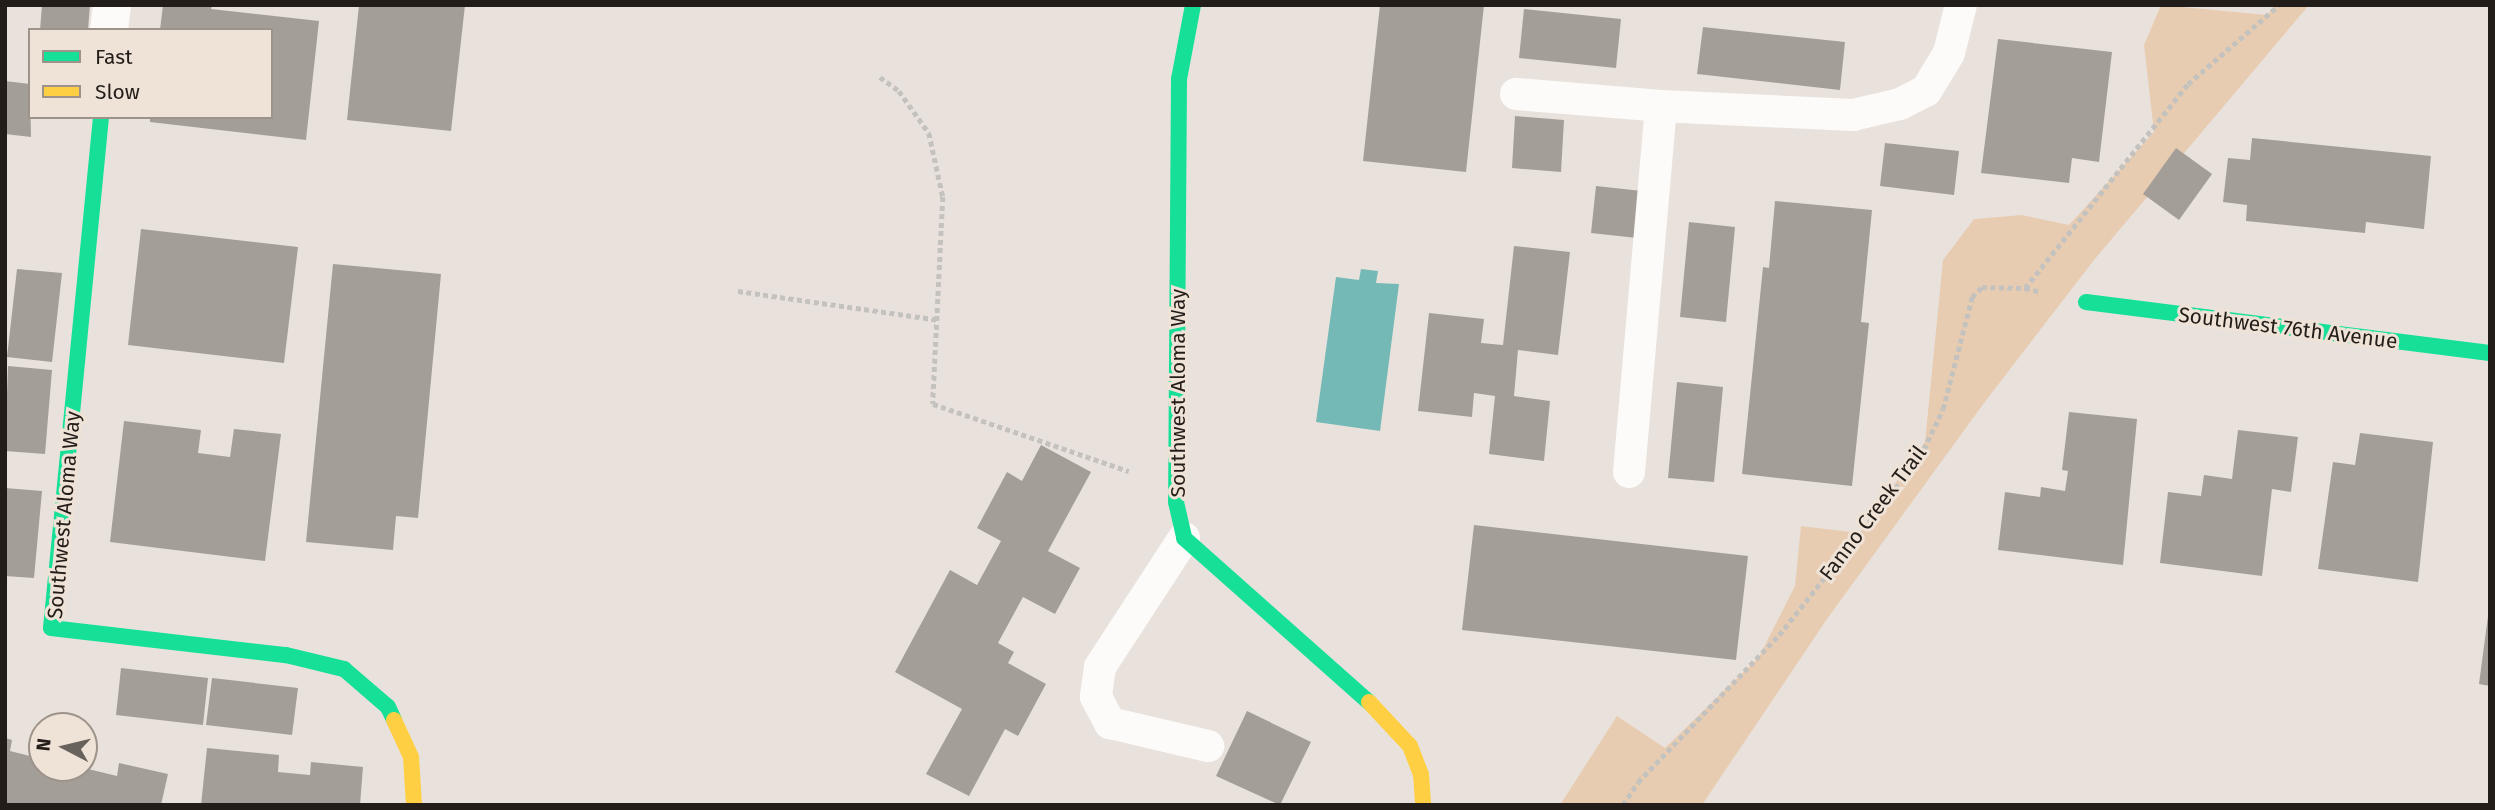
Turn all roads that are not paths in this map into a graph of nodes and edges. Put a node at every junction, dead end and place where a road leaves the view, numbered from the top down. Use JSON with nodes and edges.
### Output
{"nodes":[{"id":1,"x":111,"y":5,"type":"edge"},
{"id":2,"x":1193,"y":5,"type":"edge"},
{"id":3,"x":1961,"y":5,"type":"edge"},
{"id":4,"x":109,"y":28,"type":"edge"},
{"id":5,"x":1516,"y":94,"type":"dead end"},
{"id":6,"x":1661,"y":106,"type":"junction"},
{"id":7,"x":101,"y":119,"type":"edge"},
{"id":8,"x":2086,"y":302,"type":"dead end"},
{"id":9,"x":2490,"y":353,"type":"edge"},
{"id":10,"x":1629,"y":472,"type":"dead end"},
{"id":11,"x":1184,"y":538,"type":"junction"},
{"id":12,"x":1208,"y":746,"type":"dead end"},
{"id":13,"x":414,"y":805,"type":"edge"},
{"id":14,"x":1423,"y":805,"type":"edge"}],
"edges":[{"from":1,"to":4,"type":"street"},
{"from":2,"to":11,"type":"street","name":"Southwest Aloma Way"},
{"from":3,"to":6,"type":"lane"},
{"from":5,"to":6,"type":"lane"},
{"from":6,"to":10,"type":"lane"},
{"from":7,"to":13,"type":"street","name":"Southwest Aloma Way"},
{"from":8,"to":9,"type":"street","name":"Southwest 76th Avenue"},
{"from":11,"to":12,"type":"lane"},
{"from":11,"to":14,"type":"street"}]}
